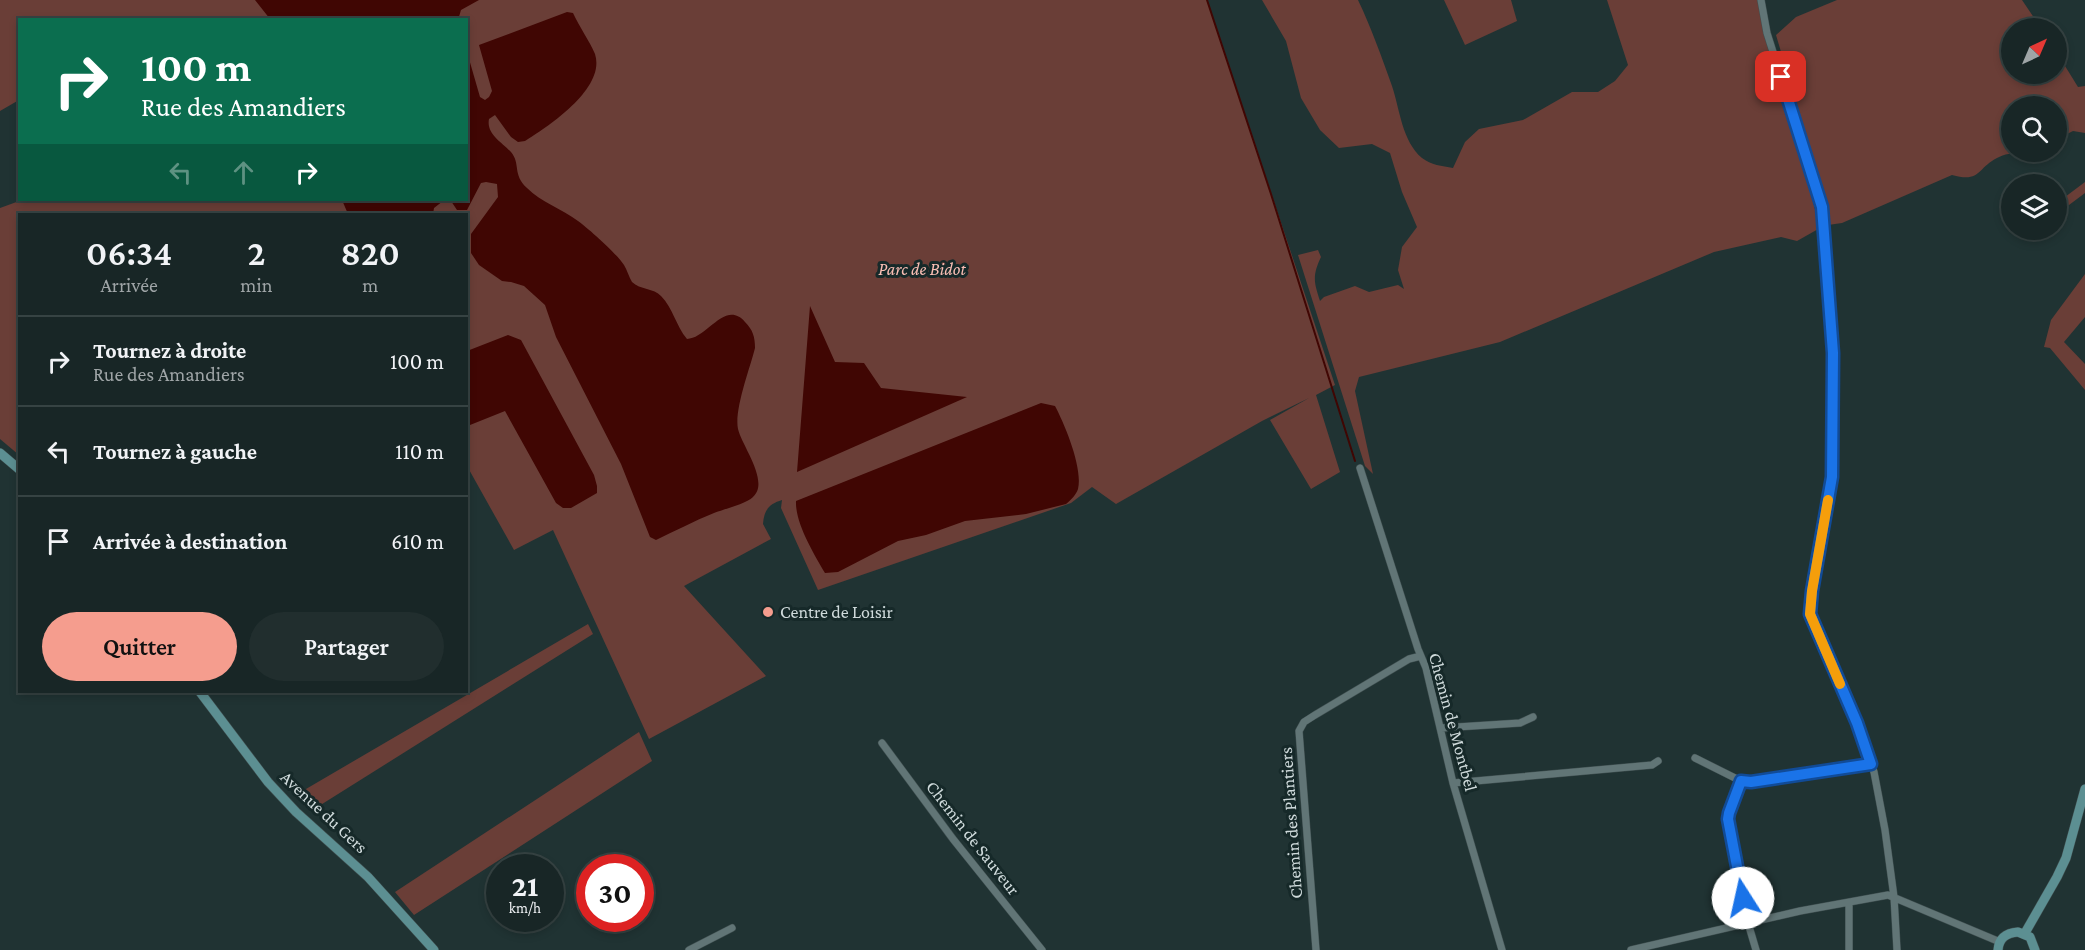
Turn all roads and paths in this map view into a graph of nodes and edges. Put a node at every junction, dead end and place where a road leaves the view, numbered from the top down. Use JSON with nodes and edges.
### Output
{"nodes":[{"id":1,"x":1761,"y":0,"type":"edge"},
{"id":2,"x":0,"y":453,"type":"edge"},
{"id":3,"x":18,"y":468,"type":"edge"},
{"id":4,"x":1360,"y":468,"type":"dead end"},
{"id":5,"x":1421,"y":656,"type":"junction"},
{"id":6,"x":201,"y":693,"type":"edge"},
{"id":7,"x":1533,"y":717,"type":"dead end"},
{"id":8,"x":1441,"y":728,"type":"junction"},
{"id":9,"x":882,"y":743,"type":"dead end"},
{"id":10,"x":1695,"y":758,"type":"dead end"},
{"id":11,"x":1658,"y":761,"type":"dead end"},
{"id":12,"x":1871,"y":764,"type":"junction"},
{"id":13,"x":1741,"y":781,"type":"junction"},
{"id":14,"x":1453,"y":783,"type":"junction"},
{"id":15,"x":2085,"y":789,"type":"edge"},
{"id":16,"x":1894,"y":897,"type":"junction"},
{"id":17,"x":1849,"y":903,"type":"junction"},
{"id":18,"x":1748,"y":922,"type":"junction"},
{"id":19,"x":732,"y":928,"type":"dead end"},
{"id":20,"x":2025,"y":933,"type":"junction"},
{"id":21,"x":1999,"y":946,"type":"edge"},
{"id":22,"x":434,"y":950,"type":"edge"},
{"id":23,"x":689,"y":950,"type":"edge"},
{"id":24,"x":1042,"y":950,"type":"edge"},
{"id":25,"x":1316,"y":950,"type":"edge"},
{"id":26,"x":1502,"y":950,"type":"edge"},
{"id":27,"x":1631,"y":950,"type":"edge"},
{"id":28,"x":1756,"y":950,"type":"edge"},
{"id":29,"x":1849,"y":950,"type":"edge"},
{"id":30,"x":1897,"y":950,"type":"edge"},
{"id":31,"x":2035,"y":950,"type":"edge"}],
"edges":[{"from":1,"to":12,"type":"street"},
{"from":2,"to":3,"type":"main road"},
{"from":4,"to":5,"type":"street","name":"Chemin de Montbel"},
{"from":5,"to":8,"type":"street","name":"Chemin de Montbel"},
{"from":5,"to":25,"type":"street","name":"Chemin des Plantiers"},
{"from":6,"to":22,"type":"main road","name":"Avenue du Gers"},
{"from":7,"to":8,"type":"street"},
{"from":8,"to":14,"type":"street","name":"Chemin de Montbel"},
{"from":9,"to":24,"type":"street","name":"Chemin de Sauveur"},
{"from":10,"to":13,"type":"street"},
{"from":11,"to":14,"type":"street"},
{"from":12,"to":13,"type":"street"},
{"from":12,"to":16,"type":"street"},
{"from":13,"to":18,"type":"street"},
{"from":14,"to":26,"type":"street","name":"Chemin de Montbel"},
{"from":15,"to":20,"type":"main road"},
{"from":16,"to":17,"type":"street"},
{"from":16,"to":21,"type":"street"},
{"from":16,"to":30,"type":"street"},
{"from":17,"to":18,"type":"street"},
{"from":17,"to":29,"type":"street"},
{"from":18,"to":27,"type":"street"},
{"from":18,"to":28,"type":"street"},
{"from":19,"to":23,"type":"street"},
{"from":20,"to":21,"type":"main road"},
{"from":20,"to":31,"type":"main road"}]}
